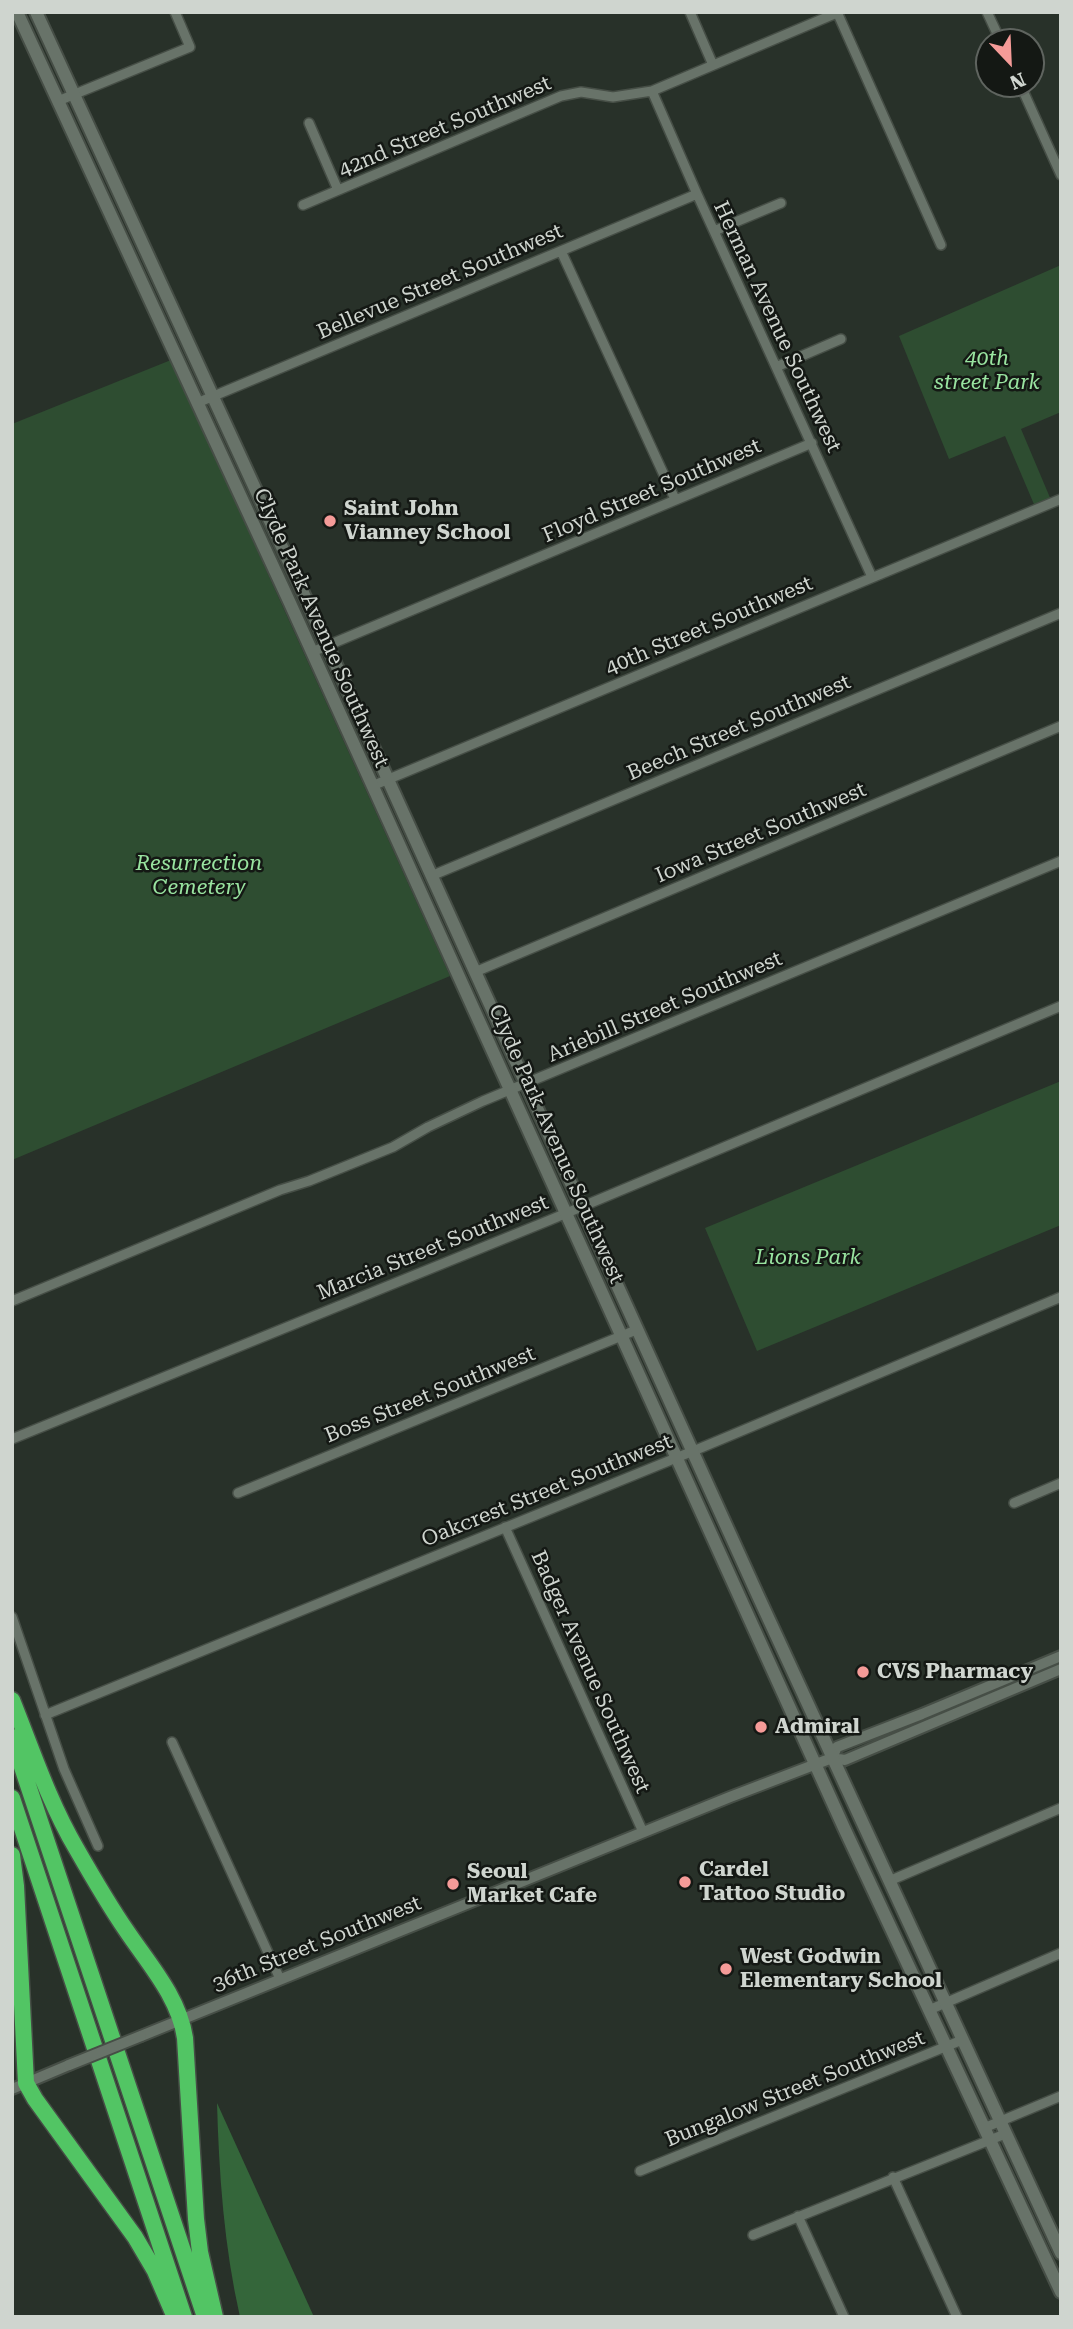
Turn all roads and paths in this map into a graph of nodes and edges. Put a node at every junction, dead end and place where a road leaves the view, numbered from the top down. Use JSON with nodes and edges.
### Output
{"nodes":[{"id":1,"x":17,"y":12,"type":"edge"},
{"id":2,"x":36,"y":12,"type":"edge"},
{"id":3,"x":175,"y":12,"type":"edge"},
{"id":4,"x":690,"y":12,"type":"edge"},
{"id":5,"x":987,"y":12,"type":"edge"},
{"id":6,"x":838,"y":13,"type":"edge"},
{"id":7,"x":994,"y":28,"type":"edge"},
{"id":8,"x":713,"y":65,"type":"junction"},
{"id":9,"x":652,"y":91,"type":"junction"},
{"id":10,"x":74,"y":94,"type":"junction"},
{"id":11,"x":1026,"y":98,"type":"edge"},
{"id":12,"x":58,"y":101,"type":"junction"},
{"id":13,"x":309,"y":123,"type":"dead end"},
{"id":14,"x":1061,"y":175,"type":"edge"},
{"id":15,"x":338,"y":190,"type":"junction"},
{"id":16,"x":697,"y":194,"type":"junction"},
{"id":17,"x":781,"y":203,"type":"dead end"},
{"id":18,"x":303,"y":205,"type":"dead end"},
{"id":19,"x":714,"y":231,"type":"junction"},
{"id":20,"x":941,"y":245,"type":"dead end"},
{"id":21,"x":561,"y":251,"type":"junction"},
{"id":22,"x":841,"y":339,"type":"dead end"},
{"id":23,"x":776,"y":367,"type":"junction"},
{"id":24,"x":212,"y":397,"type":"junction"},
{"id":25,"x":197,"y":403,"type":"junction"},
{"id":26,"x":812,"y":443,"type":"junction"},
{"id":27,"x":675,"y":499,"type":"junction"},
{"id":28,"x":1060,"y":500,"type":"edge"},
{"id":29,"x":872,"y":577,"type":"junction"},
{"id":30,"x":1061,"y":613,"type":"edge"},
{"id":31,"x":327,"y":645,"type":"junction"},
{"id":32,"x":312,"y":652,"type":"junction"},
{"id":33,"x":1061,"y":726,"type":"edge"},
{"id":34,"x":388,"y":779,"type":"junction"},
{"id":35,"x":372,"y":786,"type":"junction"},
{"id":36,"x":1061,"y":861,"type":"edge"},
{"id":37,"x":431,"y":876,"type":"junction"},
{"id":38,"x":475,"y":972,"type":"junction"},
{"id":39,"x":1061,"y":1006,"type":"edge"},
{"id":40,"x":526,"y":1084,"type":"junction"},
{"id":41,"x":511,"y":1090,"type":"junction"},
{"id":42,"x":580,"y":1205,"type":"junction"},
{"id":43,"x":566,"y":1212,"type":"junction"},
{"id":44,"x":1061,"y":1297,"type":"edge"},
{"id":45,"x":12,"y":1301,"type":"edge"},
{"id":46,"x":636,"y":1330,"type":"junction"},
{"id":47,"x":622,"y":1336,"type":"junction"},
{"id":48,"x":12,"y":1439,"type":"edge"},
{"id":49,"x":691,"y":1451,"type":"junction"},
{"id":50,"x":676,"y":1457,"type":"junction"},
{"id":51,"x":1061,"y":1483,"type":"edge"},
{"id":52,"x":238,"y":1493,"type":"dead end"},
{"id":53,"x":1014,"y":1503,"type":"dead end"},
{"id":54,"x":505,"y":1527,"type":"junction"},
{"id":55,"x":12,"y":1617,"type":"edge"},
{"id":56,"x":1061,"y":1657,"type":"edge"},
{"id":57,"x":1061,"y":1669,"type":"edge"},
{"id":58,"x":12,"y":1700,"type":"edge"},
{"id":59,"x":45,"y":1715,"type":"junction"},
{"id":60,"x":12,"y":1737,"type":"edge"},
{"id":61,"x":173,"y":1742,"type":"dead end"},
{"id":62,"x":832,"y":1758,"type":"junction"},
{"id":63,"x":815,"y":1764,"type":"junction"},
{"id":64,"x":12,"y":1798,"type":"edge"},
{"id":65,"x":1061,"y":1808,"type":"edge"},
{"id":66,"x":643,"y":1832,"type":"junction"},
{"id":67,"x":98,"y":1846,"type":"dead end"},
{"id":68,"x":12,"y":1854,"type":"edge"},
{"id":69,"x":889,"y":1881,"type":"junction"},
{"id":70,"x":1061,"y":1953,"type":"edge"},
{"id":71,"x":280,"y":1979,"type":"junction"},
{"id":72,"x":945,"y":2002,"type":"junction"},
{"id":73,"x":929,"y":2010,"type":"junction"},
{"id":74,"x":181,"y":2020,"type":"junction"},
{"id":75,"x":962,"y":2040,"type":"junction"},
{"id":76,"x":946,"y":2047,"type":"junction"},
{"id":77,"x":19,"y":2086,"type":"edge"},
{"id":78,"x":1061,"y":2096,"type":"edge"},
{"id":79,"x":1002,"y":2128,"type":"junction"},
{"id":80,"x":987,"y":2134,"type":"junction"},
{"id":81,"x":640,"y":2171,"type":"dead end"},
{"id":82,"x":893,"y":2177,"type":"junction"},
{"id":83,"x":798,"y":2216,"type":"junction"},
{"id":84,"x":753,"y":2235,"type":"dead end"},
{"id":85,"x":1059,"y":2246,"type":"edge"},
{"id":86,"x":1041,"y":2249,"type":"junction"},
{"id":87,"x":1061,"y":2292,"type":"edge"},
{"id":88,"x":175,"y":2317,"type":"edge"},
{"id":89,"x":184,"y":2317,"type":"edge"},
{"id":90,"x":205,"y":2317,"type":"edge"},
{"id":91,"x":215,"y":2317,"type":"edge"},
{"id":92,"x":844,"y":2317,"type":"edge"},
{"id":93,"x":957,"y":2317,"type":"edge"}],
"edges":[{"from":1,"to":12,"type":"main road","name":"Clyde Park Avenue Southwest"},
{"from":2,"to":10,"type":"main road","name":"Clyde Park Avenue Southwest"},
{"from":3,"to":10,"type":"street"},
{"from":4,"to":8,"type":"street"},
{"from":5,"to":7,"type":"street"},
{"from":6,"to":8,"type":"street","name":"42nd Street Southwest"},
{"from":6,"to":20,"type":"street"},
{"from":8,"to":9,"type":"street","name":"42nd Street Southwest"},
{"from":9,"to":15,"type":"street","name":"42nd Street Southwest"},
{"from":9,"to":16,"type":"street","name":"Herman Avenue Southwest"},
{"from":10,"to":12,"type":"street"},
{"from":10,"to":24,"type":"main road","name":"Clyde Park Avenue Southwest"},
{"from":11,"to":14,"type":"street"},
{"from":12,"to":25,"type":"main road","name":"Clyde Park Avenue Southwest"},
{"from":13,"to":15,"type":"street"},
{"from":15,"to":18,"type":"street","name":"42nd Street Southwest"},
{"from":16,"to":19,"type":"street","name":"Herman Avenue Southwest"},
{"from":16,"to":21,"type":"street","name":"Bellevue Street Southwest"},
{"from":17,"to":19,"type":"street"},
{"from":19,"to":23,"type":"street","name":"Herman Avenue Southwest"},
{"from":21,"to":24,"type":"street","name":"Bellevue Street Southwest"},
{"from":21,"to":27,"type":"street"},
{"from":22,"to":23,"type":"street"},
{"from":23,"to":26,"type":"street","name":"Herman Avenue Southwest"},
{"from":24,"to":25,"type":"street","name":"Bellevue Street Southwest"},
{"from":24,"to":31,"type":"main road","name":"Clyde Park Avenue Southwest"},
{"from":25,"to":32,"type":"main road","name":"Clyde Park Avenue Southwest"},
{"from":26,"to":27,"type":"street","name":"Floyd Street Southwest"},
{"from":26,"to":29,"type":"street","name":"Herman Avenue Southwest"},
{"from":27,"to":31,"type":"street","name":"Floyd Street Southwest"},
{"from":28,"to":29,"type":"street","name":"40th Street Southwest"},
{"from":29,"to":34,"type":"street","name":"40th Street Southwest"},
{"from":30,"to":37,"type":"street","name":"Beech Street Southwest"},
{"from":31,"to":32,"type":"street","name":"Floyd Street Southwest"},
{"from":31,"to":34,"type":"main road","name":"Clyde Park Avenue Southwest"},
{"from":32,"to":35,"type":"main road","name":"Clyde Park Avenue Southwest"},
{"from":33,"to":38,"type":"street","name":"Iowa Street Southwest"},
{"from":34,"to":35,"type":"street","name":"40th Street Southwest"},
{"from":34,"to":37,"type":"main road","name":"Clyde Park Avenue Southwest"},
{"from":35,"to":41,"type":"main road","name":"Clyde Park Avenue Southwest"},
{"from":36,"to":40,"type":"street","name":"Ariebill Street Southwest"},
{"from":37,"to":38,"type":"main road","name":"Clyde Park Avenue Southwest"},
{"from":38,"to":40,"type":"main road","name":"Clyde Park Avenue Southwest"},
{"from":39,"to":42,"type":"street","name":"Marcia Street Southwest"},
{"from":40,"to":41,"type":"street","name":"Ariebill Street Southwest"},
{"from":40,"to":42,"type":"main road","name":"Clyde Park Avenue Southwest"},
{"from":41,"to":43,"type":"main road","name":"Clyde Park Avenue Southwest"},
{"from":41,"to":45,"type":"street","name":"Ariebill Street Southwest"},
{"from":42,"to":43,"type":"street","name":"Marcia Street Southwest"},
{"from":42,"to":46,"type":"main road","name":"Clyde Park Avenue Southwest"},
{"from":43,"to":47,"type":"main road","name":"Clyde Park Avenue Southwest"},
{"from":43,"to":48,"type":"street","name":"Marcia Street Southwest"},
{"from":44,"to":49,"type":"street","name":"Oakcrest Street Southwest"},
{"from":46,"to":47,"type":"street","name":"Boss Street Southwest"},
{"from":46,"to":49,"type":"main road","name":"Clyde Park Avenue Southwest"},
{"from":47,"to":50,"type":"main road","name":"Clyde Park Avenue Southwest"},
{"from":47,"to":52,"type":"street","name":"Boss Street Southwest"},
{"from":49,"to":50,"type":"street","name":"Oakcrest Street Southwest"},
{"from":49,"to":62,"type":"main road","name":"Clyde Park Avenue Southwest"},
{"from":50,"to":54,"type":"street","name":"Oakcrest Street Southwest"},
{"from":50,"to":63,"type":"main road","name":"Clyde Park Avenue Southwest"},
{"from":51,"to":53,"type":"street"},
{"from":54,"to":59,"type":"street","name":"Oakcrest Street Southwest"},
{"from":54,"to":66,"type":"street","name":"Badger Avenue Southwest"},
{"from":55,"to":59,"type":"street"},
{"from":56,"to":62,"type":"street","name":"36th Street Southwest"},
{"from":57,"to":62,"type":"street","name":"36th Street Southwest"},
{"from":58,"to":74,"type":"highway"},
{"from":59,"to":67,"type":"street"},
{"from":60,"to":90,"type":"highway"},
{"from":61,"to":71,"type":"street"},
{"from":62,"to":63,"type":"street","name":"36th Street Southwest"},
{"from":62,"to":69,"type":"main road","name":"Clyde Park Avenue Southwest"},
{"from":63,"to":66,"type":"street","name":"36th Street Southwest"},
{"from":63,"to":73,"type":"main road","name":"Clyde Park Avenue Southwest"},
{"from":64,"to":89,"type":"highway"},
{"from":65,"to":69,"type":"street"},
{"from":66,"to":71,"type":"street","name":"36th Street Southwest"},
{"from":68,"to":77,"type":"highway"},
{"from":69,"to":72,"type":"main road","name":"Clyde Park Avenue Southwest"},
{"from":70,"to":72,"type":"street"},
{"from":71,"to":74,"type":"street","name":"36th Street Southwest"},
{"from":72,"to":73,"type":"street"},
{"from":72,"to":75,"type":"main road","name":"Clyde Park Avenue Southwest"},
{"from":73,"to":76,"type":"main road","name":"Clyde Park Avenue Southwest"},
{"from":74,"to":77,"type":"street","name":"36th Street Southwest","bridge":true},
{"from":74,"to":91,"type":"highway"},
{"from":75,"to":76,"type":"street","name":"Bungalow Street Southwest"},
{"from":75,"to":79,"type":"main road","name":"Clyde Park Avenue Southwest"},
{"from":76,"to":80,"type":"main road","name":"Clyde Park Avenue Southwest"},
{"from":76,"to":81,"type":"street","name":"Bungalow Street Southwest"},
{"from":77,"to":88,"type":"highway"},
{"from":78,"to":79,"type":"street"},
{"from":79,"to":80,"type":"street"},
{"from":79,"to":85,"type":"main road","name":"Clyde Park Avenue Southwest"},
{"from":80,"to":82,"type":"street"},
{"from":80,"to":86,"type":"main road","name":"Clyde Park Avenue Southwest"},
{"from":82,"to":83,"type":"street"},
{"from":82,"to":93,"type":"street"},
{"from":83,"to":84,"type":"street"},
{"from":83,"to":92,"type":"street"},
{"from":85,"to":86,"type":"street"},
{"from":86,"to":87,"type":"main road","name":"Clyde Park Avenue Southwest"}]}
